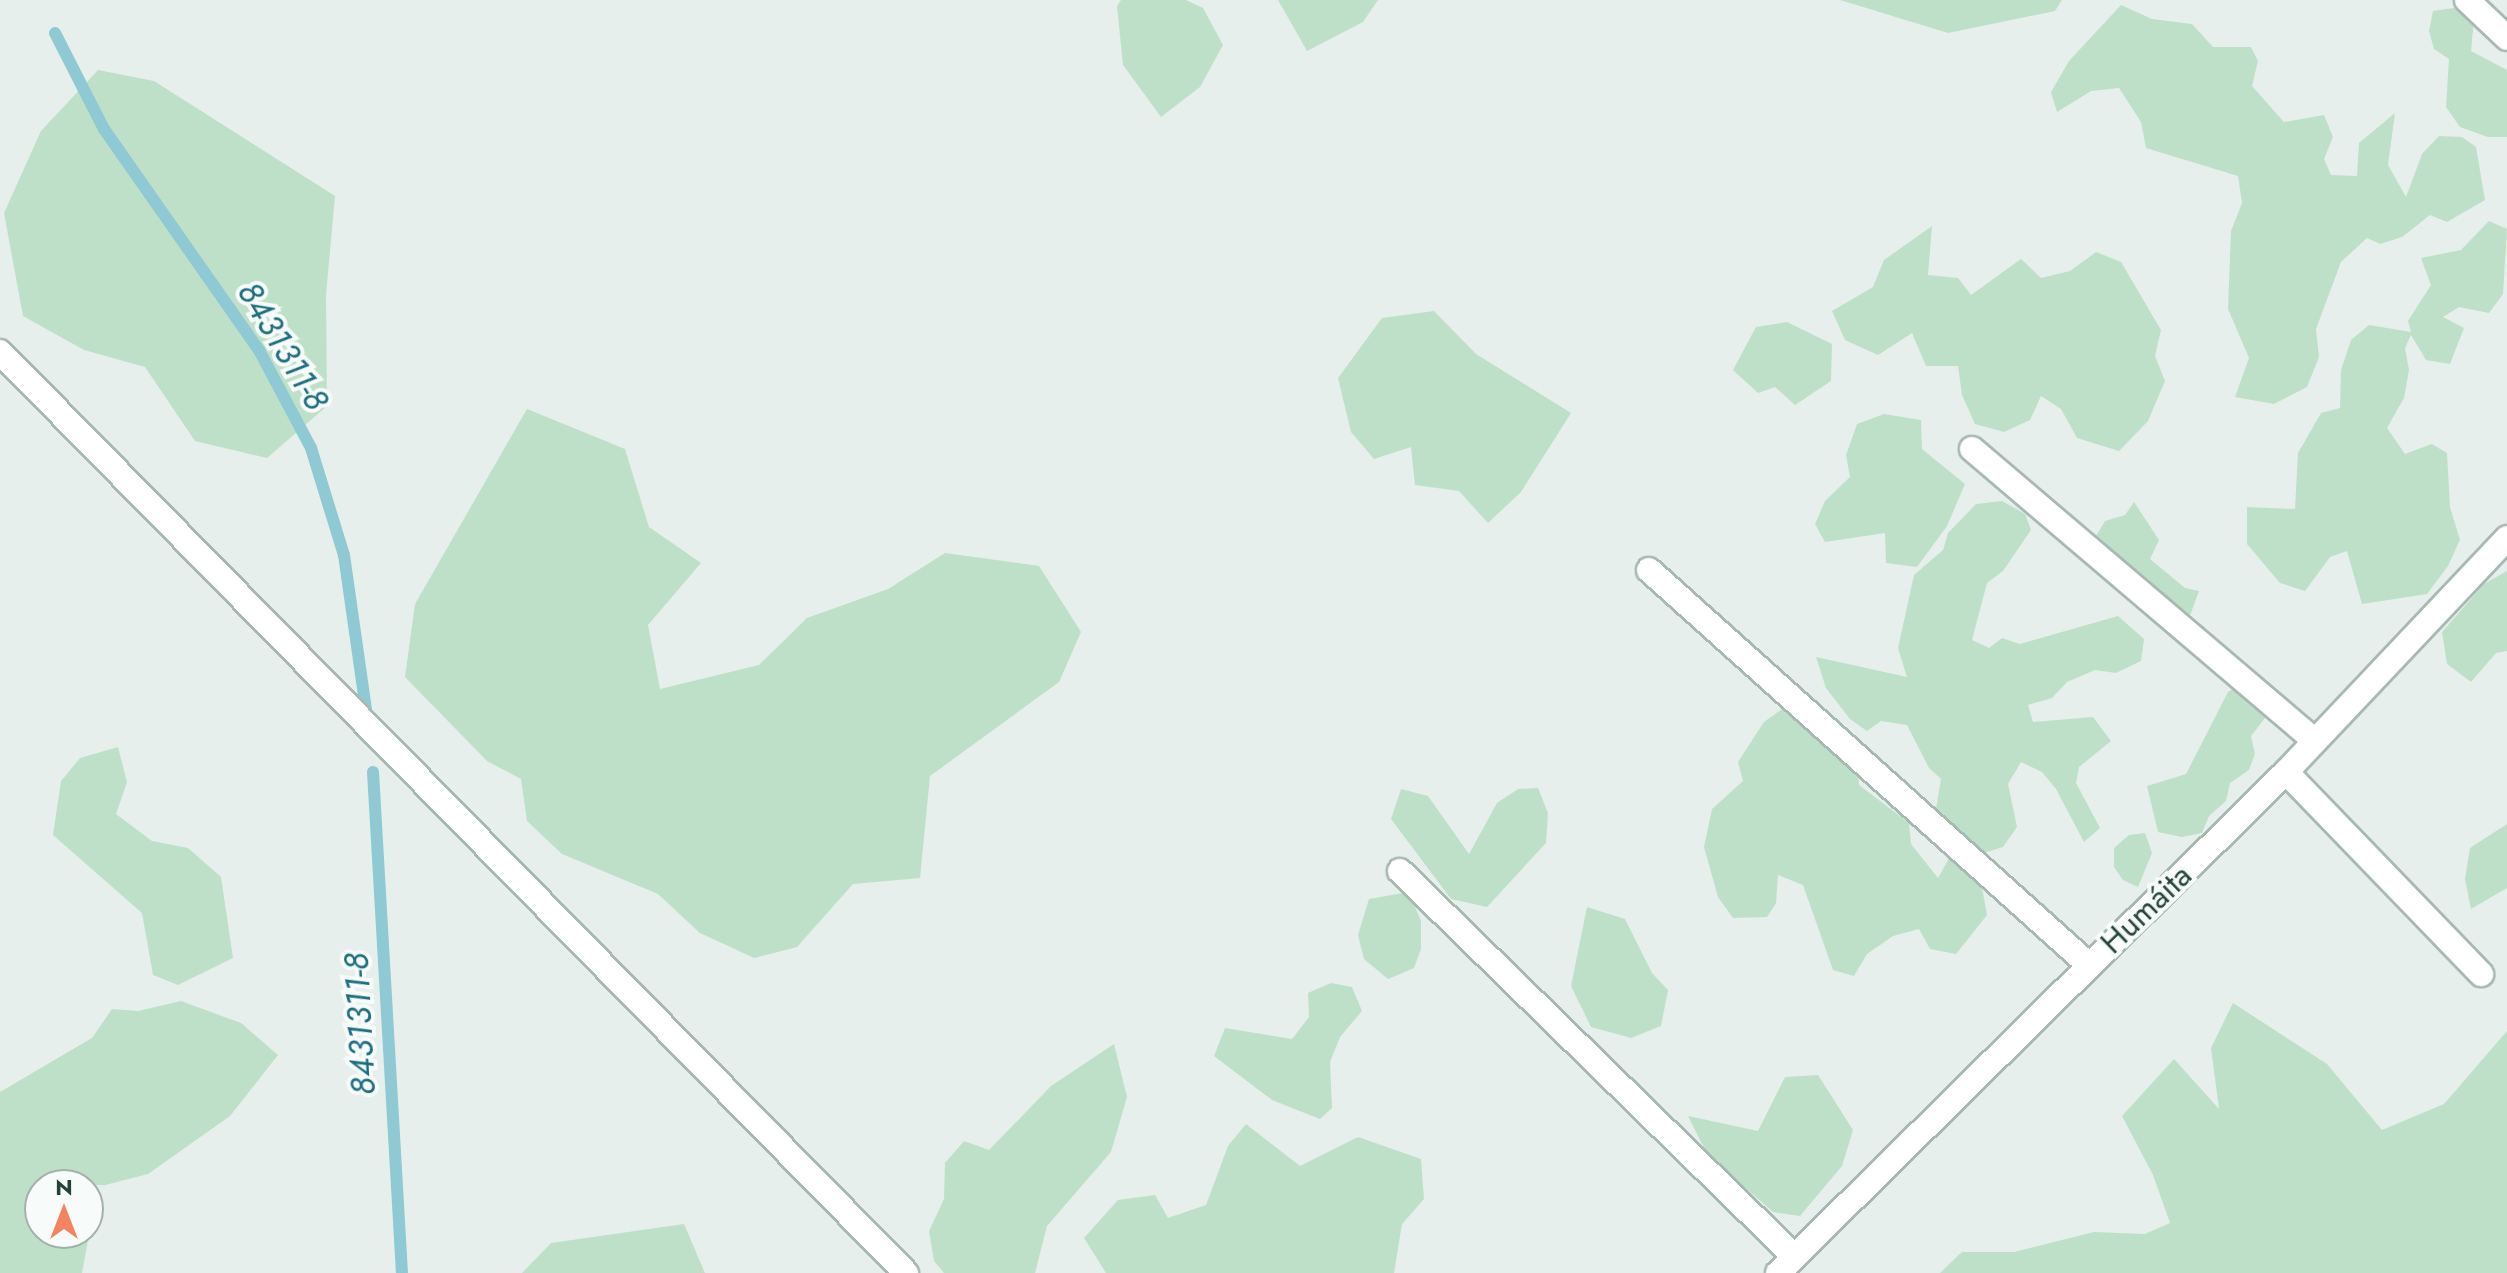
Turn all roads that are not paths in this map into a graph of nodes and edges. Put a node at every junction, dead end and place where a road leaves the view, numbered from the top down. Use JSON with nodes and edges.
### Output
{"nodes":[{"id":1,"x":2467,"y":0,"type":"edge"},
{"id":2,"x":2507,"y":38,"type":"edge"},
{"id":3,"x":0,"y":352,"type":"edge"},
{"id":4,"x":1972,"y":449,"type":"dead end"},
{"id":5,"x":2507,"y":538,"type":"edge"},
{"id":6,"x":1649,"y":570,"type":"dead end"},
{"id":7,"x":2313,"y":739,"type":"junction"},
{"id":8,"x":2286,"y":772,"type":"junction"},
{"id":9,"x":1400,"y":871,"type":"dead end"},
{"id":10,"x":2089,"y":965,"type":"junction"},
{"id":11,"x":2481,"y":974,"type":"dead end"},
{"id":12,"x":1786,"y":1265,"type":"edge"},
{"id":13,"x":906,"y":1273,"type":"edge"}],
"edges":[{"from":1,"to":2,"type":"street"},
{"from":3,"to":13,"type":"street"},
{"from":4,"to":7,"type":"street"},
{"from":5,"to":7,"type":"street","name":"Humáita"},
{"from":6,"to":10,"type":"street"},
{"from":7,"to":8,"type":"street","name":"Humáita"},
{"from":8,"to":10,"type":"street","name":"Humáita"},
{"from":8,"to":11,"type":"street"},
{"from":9,"to":12,"type":"street"},
{"from":10,"to":12,"type":"street","name":"Humáita"}]}
